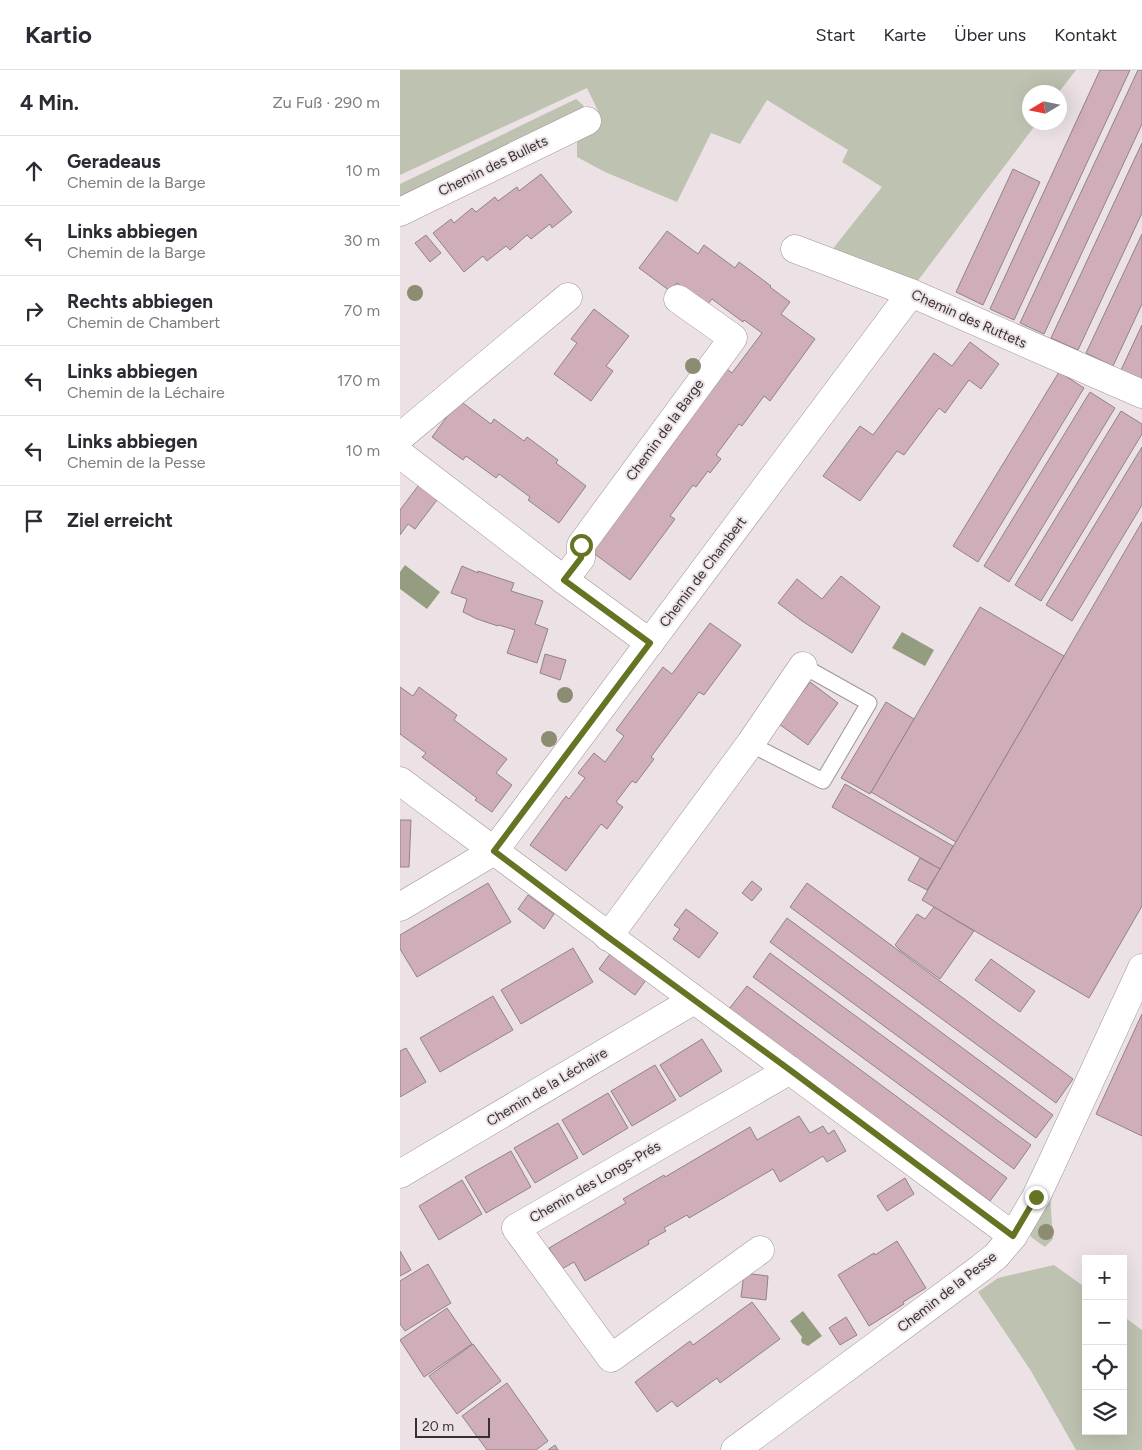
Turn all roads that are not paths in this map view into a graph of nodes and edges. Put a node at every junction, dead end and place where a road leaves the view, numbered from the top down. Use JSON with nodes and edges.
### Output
{"nodes":[{"id":1,"x":587,"y":121,"type":"dead end"},
{"id":2,"x":400,"y":212,"type":"edge"},
{"id":3,"x":795,"y":249,"type":"dead end"},
{"id":4,"x":911,"y":293,"type":"junction"},
{"id":5,"x":568,"y":297,"type":"dead end"},
{"id":6,"x":678,"y":299,"type":"dead end"},
{"id":7,"x":1142,"y":394,"type":"edge"},
{"id":8,"x":400,"y":437,"type":"edge"},
{"id":9,"x":400,"y":454,"type":"edge"},
{"id":10,"x":564,"y":580,"type":"junction"},
{"id":11,"x":650,"y":643,"type":"junction"},
{"id":12,"x":803,"y":666,"type":"joint"},
{"id":13,"x":750,"y":744,"type":"junction"},
{"id":14,"x":400,"y":782,"type":"edge"},
{"id":15,"x":494,"y":851,"type":"junction"},
{"id":16,"x":400,"y":907,"type":"edge"},
{"id":17,"x":608,"y":937,"type":"junction"},
{"id":18,"x":1142,"y":968,"type":"edge"},
{"id":19,"x":694,"y":1000,"type":"junction"},
{"id":20,"x":790,"y":1070,"type":"junction"},
{"id":21,"x":400,"y":1174,"type":"edge"},
{"id":22,"x":1013,"y":1236,"type":"junction"},
{"id":23,"x":760,"y":1250,"type":"dead end"},
{"id":24,"x":735,"y":1450,"type":"edge"}],
"edges":[{"from":1,"to":2,"type":"street","name":"Chemin des Bullets"},
{"from":3,"to":4,"type":"street","name":"Chemin des Ruttets"},
{"from":4,"to":7,"type":"street","name":"Chemin des Ruttets"},
{"from":4,"to":11,"type":"street","name":"Chemin de Chambert"},
{"from":5,"to":8,"type":"street"},
{"from":6,"to":10,"type":"street","name":"Chemin de la Barge"},
{"from":9,"to":10,"type":"street"},
{"from":10,"to":11,"type":"street"},
{"from":11,"to":15,"type":"street","name":"Chemin de Chambert"},
{"from":12,"to":13,"type":"street"},
{"from":12,"to":13,"type":"lane"},
{"from":13,"to":17,"type":"street"},
{"from":14,"to":15,"type":"street"},
{"from":15,"to":16,"type":"street"},
{"from":15,"to":17,"type":"street"},
{"from":17,"to":19,"type":"street"},
{"from":18,"to":22,"type":"street","name":"Chemin de la Pesse"},
{"from":19,"to":20,"type":"street"},
{"from":19,"to":21,"type":"street","name":"Chemin de la Léchaire"},
{"from":20,"to":22,"type":"street"},
{"from":20,"to":23,"type":"street","name":"Chemin des Longs-Prés"},
{"from":22,"to":24,"type":"street","name":"Chemin de la Pesse"}]}
